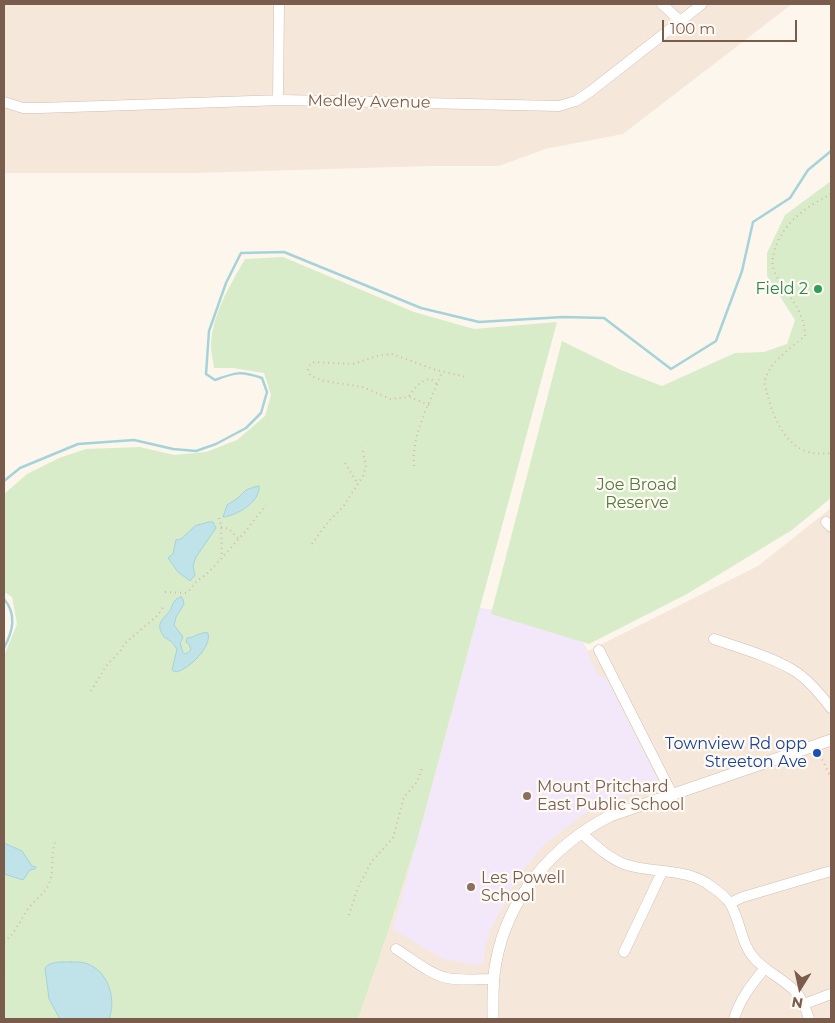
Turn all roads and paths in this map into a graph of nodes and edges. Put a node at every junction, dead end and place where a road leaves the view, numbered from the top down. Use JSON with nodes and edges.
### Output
{"nodes":[{"id":1,"x":279,"y":4,"type":"edge"},
{"id":2,"x":662,"y":4,"type":"edge"},
{"id":3,"x":702,"y":4,"type":"edge"},
{"id":4,"x":680,"y":22,"type":"junction"},
{"id":5,"x":278,"y":100,"type":"junction"},
{"id":6,"x":4,"y":102,"type":"edge"},
{"id":7,"x":831,"y":194,"type":"edge"},
{"id":8,"x":442,"y":372,"type":"junction"},
{"id":9,"x":467,"y":377,"type":"dead end"},
{"id":10,"x":437,"y":384,"type":"junction"},
{"id":11,"x":408,"y":397,"type":"junction"},
{"id":12,"x":429,"y":406,"type":"junction"},
{"id":13,"x":362,"y":448,"type":"dead end"},
{"id":14,"x":831,"y":453,"type":"edge"},
{"id":15,"x":345,"y":463,"type":"dead end"},
{"id":16,"x":414,"y":466,"type":"dead end"},
{"id":17,"x":358,"y":484,"type":"junction"},
{"id":18,"x":266,"y":505,"type":"dead end"},
{"id":19,"x":219,"y":518,"type":"dead end"},
{"id":20,"x":221,"y":527,"type":"junction"},
{"id":21,"x":239,"y":539,"type":"junction"},
{"id":22,"x":312,"y":544,"type":"dead end"},
{"id":23,"x":222,"y":557,"type":"junction"},
{"id":24,"x":165,"y":592,"type":"dead end"},
{"id":25,"x":164,"y":606,"type":"dead end"},
{"id":26,"x":714,"y":639,"type":"dead end"},
{"id":27,"x":599,"y":650,"type":"dead end"},
{"id":28,"x":91,"y":691,"type":"dead end"},
{"id":29,"x":831,"y":708,"type":"edge"},
{"id":30,"x":831,"y":740,"type":"edge"},
{"id":31,"x":820,"y":755,"type":"dead end"},
{"id":32,"x":422,"y":768,"type":"dead end"},
{"id":33,"x":831,"y":778,"type":"edge"},
{"id":34,"x":672,"y":794,"type":"junction"},
{"id":35,"x":581,"y":833,"type":"junction"},
{"id":36,"x":56,"y":839,"type":"dead end"},
{"id":37,"x":831,"y":871,"type":"edge"},
{"id":38,"x":662,"y":872,"type":"junction"},
{"id":39,"x":730,"y":904,"type":"junction"},
{"id":40,"x":349,"y":915,"type":"dead end"},
{"id":41,"x":4,"y":942,"type":"edge"},
{"id":42,"x":396,"y":949,"type":"dead end"},
{"id":43,"x":624,"y":952,"type":"dead end"},
{"id":44,"x":4,"y":968,"type":"edge"},
{"id":45,"x":765,"y":968,"type":"junction"},
{"id":46,"x":4,"y":973,"type":"edge"},
{"id":47,"x":494,"y":979,"type":"junction"},
{"id":48,"x":831,"y":994,"type":"edge"},
{"id":49,"x":804,"y":1004,"type":"junction"},
{"id":50,"x":493,"y":1019,"type":"edge"},
{"id":51,"x":734,"y":1019,"type":"edge"},
{"id":52,"x":809,"y":1019,"type":"edge"}],
"edges":[{"from":1,"to":5,"type":"street"},
{"from":2,"to":4,"type":"street"},
{"from":3,"to":4,"type":"street","name":"Medley Avenue"},
{"from":4,"to":5,"type":"street","name":"Medley Avenue"},
{"from":5,"to":6,"type":"street","name":"Medley Avenue"},
{"from":7,"to":14,"type":"path"},
{"from":8,"to":9,"type":"path"},
{"from":8,"to":10,"type":"path"},
{"from":8,"to":11,"type":"path"},
{"from":10,"to":11,"type":"path"},
{"from":10,"to":12,"type":"path"},
{"from":11,"to":12,"type":"path"},
{"from":12,"to":16,"type":"path"},
{"from":13,"to":17,"type":"path"},
{"from":15,"to":17,"type":"path"},
{"from":17,"to":22,"type":"path"},
{"from":18,"to":21,"type":"path"},
{"from":19,"to":20,"type":"path"},
{"from":20,"to":21,"type":"path"},
{"from":20,"to":23,"type":"path"},
{"from":21,"to":23,"type":"path"},
{"from":23,"to":24,"type":"path"},
{"from":25,"to":28,"type":"path"},
{"from":26,"to":29,"type":"street"},
{"from":27,"to":34,"type":"street"},
{"from":30,"to":34,"type":"street"},
{"from":31,"to":33,"type":"path"},
{"from":32,"to":40,"type":"path"},
{"from":34,"to":35,"type":"street"},
{"from":35,"to":38,"type":"street"},
{"from":35,"to":47,"type":"street"},
{"from":36,"to":41,"type":"path"},
{"from":37,"to":39,"type":"street"},
{"from":38,"to":39,"type":"street"},
{"from":38,"to":43,"type":"street"},
{"from":39,"to":45,"type":"street"},
{"from":42,"to":47,"type":"street"},
{"from":44,"to":46,"type":"path"},
{"from":45,"to":49,"type":"street"},
{"from":45,"to":51,"type":"street"},
{"from":47,"to":50,"type":"street"},
{"from":48,"to":49,"type":"street"},
{"from":49,"to":52,"type":"street"}]}
